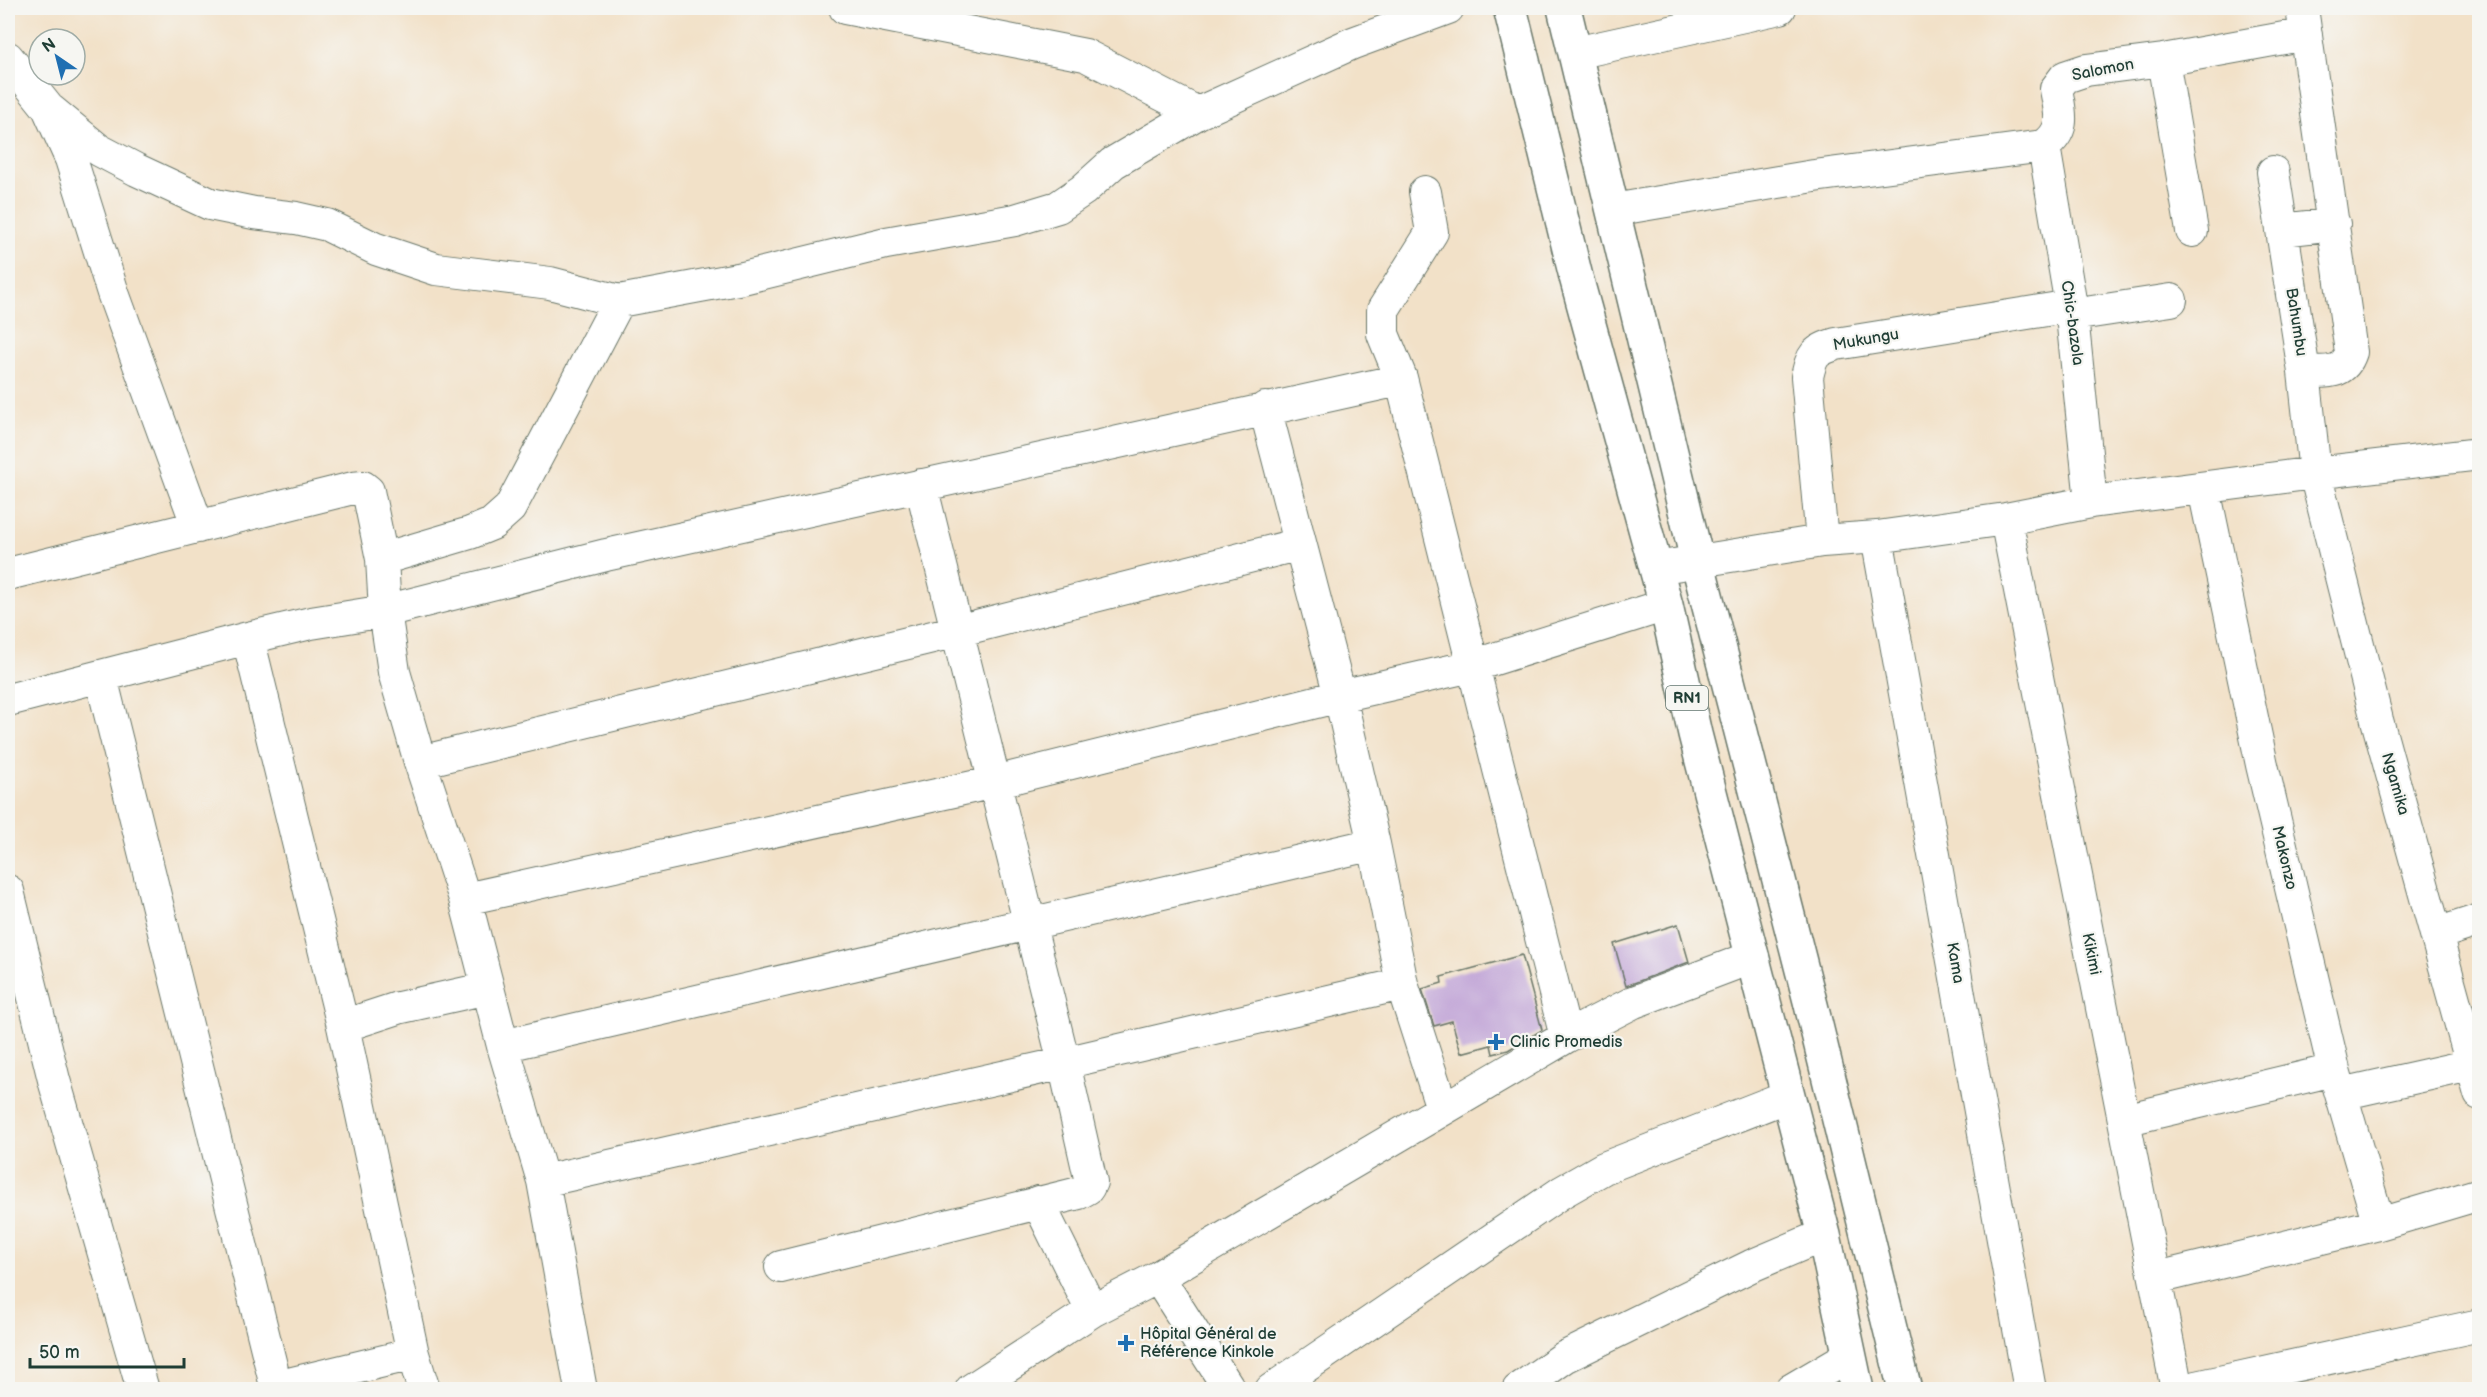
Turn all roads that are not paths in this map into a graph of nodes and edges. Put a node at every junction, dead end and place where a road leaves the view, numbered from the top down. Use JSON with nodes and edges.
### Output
{"nodes":[{"id":1,"x":846,"y":8,"type":"edge"},
{"id":2,"x":1448,"y":8,"type":"edge"},
{"id":3,"x":1510,"y":8,"type":"edge"},
{"id":4,"x":1563,"y":8,"type":"edge"},
{"id":5,"x":1780,"y":8,"type":"edge"},
{"id":6,"x":2304,"y":21,"type":"edge"},
{"id":7,"x":1575,"y":53,"type":"junction"},
{"id":8,"x":8,"y":58,"type":"edge"},
{"id":9,"x":2163,"y":60,"type":"junction"},
{"id":10,"x":48,"y":108,"type":"junction"},
{"id":11,"x":1198,"y":113,"type":"junction"},
{"id":12,"x":2044,"y":146,"type":"junction"},
{"id":13,"x":2272,"y":172,"type":"dead end"},
{"id":14,"x":1425,"y":192,"type":"dead end"},
{"id":15,"x":1613,"y":210,"type":"junction"},
{"id":16,"x":2334,"y":224,"type":"junction"},
{"id":17,"x":2282,"y":230,"type":"junction"},
{"id":18,"x":2192,"y":231,"type":"dead end"},
{"id":19,"x":2171,"y":300,"type":"dead end"},
{"id":20,"x":619,"y":301,"type":"junction"},
{"id":21,"x":2071,"y":311,"type":"junction"},
{"id":22,"x":2304,"y":372,"type":"junction"},
{"id":23,"x":1401,"y":378,"type":"junction"},
{"id":24,"x":1265,"y":408,"type":"junction"},
{"id":25,"x":2480,"y":454,"type":"edge"},
{"id":26,"x":2315,"y":473,"type":"junction"},
{"id":27,"x":921,"y":485,"type":"junction"},
{"id":28,"x":2204,"y":489,"type":"junction"},
{"id":29,"x":2091,"y":502,"type":"junction"},
{"id":30,"x":2006,"y":519,"type":"junction"},
{"id":31,"x":198,"y":527,"type":"junction"},
{"id":32,"x":1877,"y":537,"type":"junction"},
{"id":33,"x":1822,"y":541,"type":"junction"},
{"id":34,"x":1300,"y":544,"type":"junction"},
{"id":35,"x":382,"y":559,"type":"junction"},
{"id":36,"x":1697,"y":560,"type":"junction"},
{"id":37,"x":1656,"y":568,"type":"junction"},
{"id":38,"x":8,"y":573,"type":"edge"},
{"id":39,"x":1666,"y":605,"type":"junction"},
{"id":40,"x":385,"y":610,"type":"junction"},
{"id":41,"x":957,"y":631,"type":"junction"},
{"id":42,"x":248,"y":638,"type":"junction"},
{"id":43,"x":1472,"y":666,"type":"junction"},
{"id":44,"x":101,"y":677,"type":"junction"},
{"id":45,"x":1340,"y":696,"type":"junction"},
{"id":46,"x":8,"y":700,"type":"edge"},
{"id":47,"x":420,"y":762,"type":"junction"},
{"id":48,"x":995,"y":782,"type":"junction"},
{"id":49,"x":1374,"y":844,"type":"junction"},
{"id":50,"x":8,"y":891,"type":"edge"},
{"id":51,"x":465,"y":898,"type":"junction"},
{"id":52,"x":2480,"y":920,"type":"edge"},
{"id":53,"x":1029,"y":924,"type":"junction"},
{"id":54,"x":2438,"y":934,"type":"junction"},
{"id":55,"x":1752,"y":957,"type":"junction"},
{"id":56,"x":1402,"y":984,"type":"junction"},
{"id":57,"x":488,"y":988,"type":"junction"},
{"id":58,"x":343,"y":1026,"type":"junction"},
{"id":59,"x":1566,"y":1037,"type":"junction"},
{"id":60,"x":503,"y":1046,"type":"junction"},
{"id":61,"x":1064,"y":1064,"type":"junction"},
{"id":62,"x":2477,"y":1074,"type":"edge"},
{"id":63,"x":2337,"y":1082,"type":"junction"},
{"id":64,"x":1788,"y":1096,"type":"junction"},
{"id":65,"x":1442,"y":1108,"type":"junction"},
{"id":66,"x":2124,"y":1120,"type":"junction"},
{"id":67,"x":543,"y":1181,"type":"junction"},
{"id":68,"x":2480,"y":1194,"type":"edge"},
{"id":69,"x":1038,"y":1202,"type":"junction"},
{"id":70,"x":2379,"y":1224,"type":"junction"},
{"id":71,"x":1824,"y":1235,"type":"junction"},
{"id":72,"x":781,"y":1267,"type":"dead end"},
{"id":73,"x":1158,"y":1276,"type":"junction"},
{"id":74,"x":2157,"y":1278,"type":"junction"},
{"id":75,"x":1092,"y":1311,"type":"junction"},
{"id":76,"x":2480,"y":1325,"type":"edge"},
{"id":77,"x":413,"y":1354,"type":"junction"},
{"id":78,"x":1849,"y":1356,"type":"junction"},
{"id":79,"x":276,"y":1388,"type":"edge"},
{"id":80,"x":143,"y":1389,"type":"edge"},
{"id":81,"x":424,"y":1389,"type":"edge"},
{"id":82,"x":582,"y":1389,"type":"edge"},
{"id":83,"x":971,"y":1389,"type":"edge"},
{"id":84,"x":1230,"y":1389,"type":"edge"},
{"id":85,"x":1271,"y":1389,"type":"edge"},
{"id":86,"x":1518,"y":1389,"type":"edge"},
{"id":87,"x":1791,"y":1389,"type":"edge"},
{"id":88,"x":1857,"y":1389,"type":"edge"},
{"id":89,"x":1905,"y":1389,"type":"edge"},
{"id":90,"x":2030,"y":1389,"type":"edge"},
{"id":91,"x":2177,"y":1389,"type":"edge"},
{"id":92,"x":2182,"y":1389,"type":"edge"}],
"edges":[{"from":1,"to":11,"type":"street"},
{"from":2,"to":11,"type":"street"},
{"from":3,"to":37,"type":"highway","number":"RN1"},
{"from":4,"to":7,"type":"highway","number":"RN1"},
{"from":5,"to":7,"type":"street"},
{"from":6,"to":9,"type":"street","name":"Salomon"},
{"from":6,"to":16,"type":"street"},
{"from":7,"to":15,"type":"highway","number":"RN1"},
{"from":8,"to":10,"type":"street"},
{"from":9,"to":12,"type":"street","name":"Salomon"},
{"from":9,"to":18,"type":"street"},
{"from":10,"to":20,"type":"street"},
{"from":10,"to":31,"type":"street"},
{"from":11,"to":20,"type":"street"},
{"from":12,"to":15,"type":"street"},
{"from":12,"to":21,"type":"street","name":"Chic-bazola"},
{"from":13,"to":17,"type":"street","name":"Bahumbu"},
{"from":14,"to":23,"type":"street"},
{"from":15,"to":36,"type":"highway","number":"RN1"},
{"from":16,"to":17,"type":"street"},
{"from":16,"to":22,"type":"street"},
{"from":17,"to":22,"type":"street","name":"Bahumbu"},
{"from":19,"to":21,"type":"street"},
{"from":20,"to":35,"type":"street"},
{"from":21,"to":29,"type":"street","name":"Chic-bazola"},
{"from":21,"to":33,"type":"street","name":"Mukungu"},
{"from":22,"to":26,"type":"street","name":"Bahumbu"},
{"from":23,"to":24,"type":"street"},
{"from":23,"to":43,"type":"street"},
{"from":24,"to":27,"type":"street"},
{"from":24,"to":34,"type":"street"},
{"from":25,"to":26,"type":"street"},
{"from":26,"to":28,"type":"street"},
{"from":26,"to":54,"type":"street","name":"Ngamika"},
{"from":27,"to":40,"type":"street"},
{"from":27,"to":41,"type":"street"},
{"from":28,"to":29,"type":"street"},
{"from":28,"to":63,"type":"street","name":"Makonzo"},
{"from":29,"to":30,"type":"street"},
{"from":30,"to":32,"type":"street"},
{"from":30,"to":66,"type":"street","name":"Kikimi"},
{"from":31,"to":35,"type":"street"},
{"from":31,"to":38,"type":"street"},
{"from":32,"to":33,"type":"street"},
{"from":32,"to":90,"type":"street","name":"Kama"},
{"from":33,"to":36,"type":"street"},
{"from":34,"to":41,"type":"street"},
{"from":34,"to":45,"type":"street"},
{"from":35,"to":40,"type":"street"},
{"from":36,"to":37,"type":"street"},
{"from":36,"to":89,"type":"highway","number":"RN1"},
{"from":37,"to":39,"type":"highway","number":"RN1"},
{"from":39,"to":43,"type":"street"},
{"from":39,"to":55,"type":"highway","number":"RN1"},
{"from":40,"to":42,"type":"street"},
{"from":40,"to":47,"type":"street"},
{"from":41,"to":47,"type":"street"},
{"from":41,"to":48,"type":"street"},
{"from":42,"to":44,"type":"street"},
{"from":42,"to":58,"type":"street"},
{"from":43,"to":45,"type":"street"},
{"from":43,"to":59,"type":"street"},
{"from":44,"to":46,"type":"street"},
{"from":44,"to":79,"type":"street"},
{"from":45,"to":48,"type":"street"},
{"from":45,"to":49,"type":"street"},
{"from":47,"to":51,"type":"street"},
{"from":48,"to":51,"type":"street"},
{"from":48,"to":53,"type":"street"},
{"from":49,"to":53,"type":"street"},
{"from":49,"to":56,"type":"street"},
{"from":50,"to":80,"type":"street"},
{"from":51,"to":57,"type":"street"},
{"from":52,"to":54,"type":"street"},
{"from":53,"to":60,"type":"street"},
{"from":53,"to":61,"type":"street"},
{"from":54,"to":62,"type":"street","name":"Ngamika"},
{"from":55,"to":59,"type":"street"},
{"from":55,"to":64,"type":"highway","number":"RN1"},
{"from":56,"to":61,"type":"street"},
{"from":56,"to":65,"type":"street"},
{"from":57,"to":58,"type":"street"},
{"from":57,"to":60,"type":"street"},
{"from":58,"to":77,"type":"street"},
{"from":59,"to":65,"type":"street"},
{"from":60,"to":67,"type":"street"},
{"from":61,"to":67,"type":"street"},
{"from":61,"to":69,"type":"street"},
{"from":62,"to":63,"type":"street"},
{"from":63,"to":66,"type":"street"},
{"from":63,"to":70,"type":"street","name":"Makonzo"},
{"from":64,"to":71,"type":"highway","number":"RN1"},
{"from":64,"to":85,"type":"street"},
{"from":65,"to":73,"type":"street"},
{"from":66,"to":74,"type":"street","name":"Kikimi"},
{"from":67,"to":82,"type":"street"},
{"from":68,"to":70,"type":"street"},
{"from":69,"to":72,"type":"street"},
{"from":69,"to":75,"type":"street"},
{"from":70,"to":74,"type":"street"},
{"from":71,"to":78,"type":"highway","number":"RN1"},
{"from":71,"to":86,"type":"street"},
{"from":73,"to":75,"type":"street"},
{"from":73,"to":84,"type":"street"},
{"from":74,"to":91,"type":"street","name":"Kikimi"},
{"from":75,"to":83,"type":"street"},
{"from":76,"to":92,"type":"street"},
{"from":77,"to":79,"type":"street"},
{"from":77,"to":81,"type":"street"},
{"from":78,"to":87,"type":"street"},
{"from":78,"to":88,"type":"highway","number":"RN1"}]}
